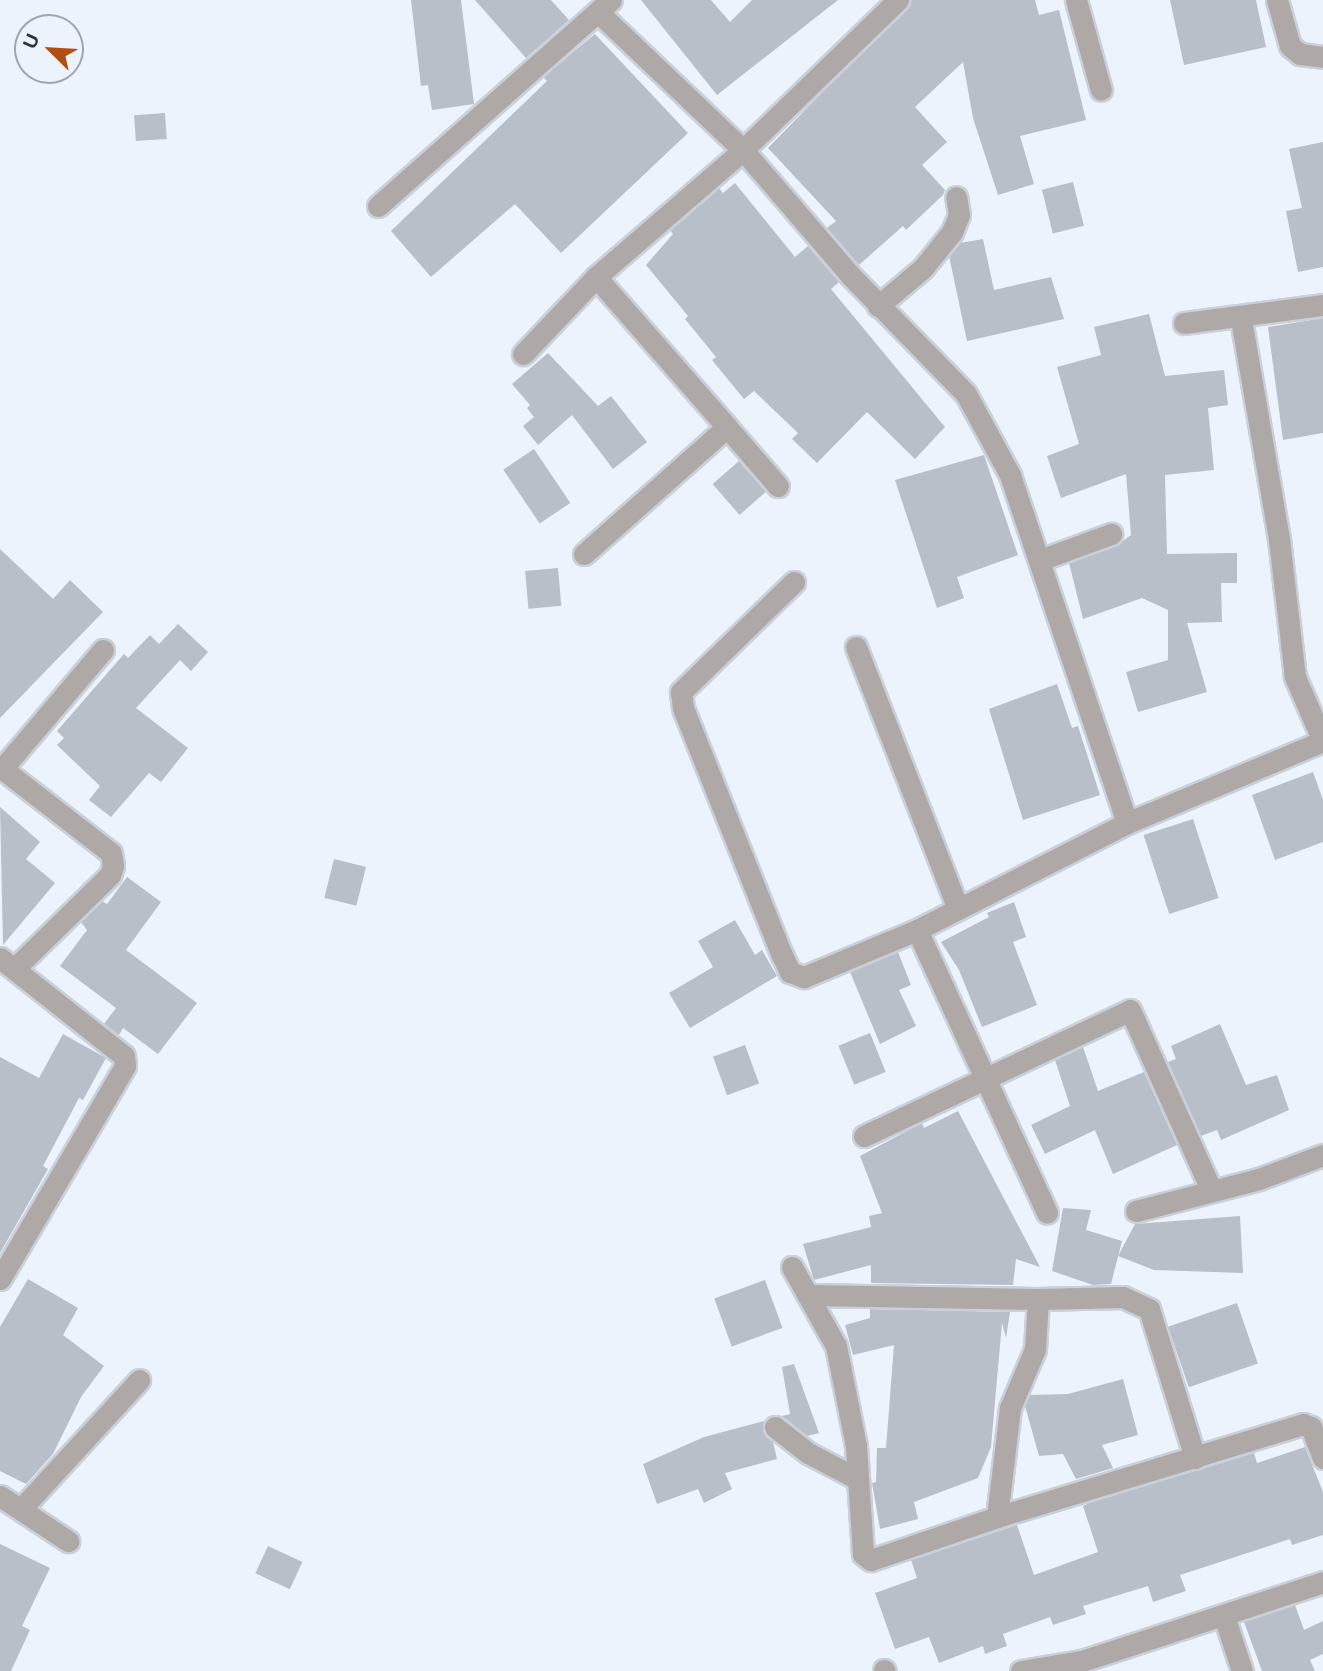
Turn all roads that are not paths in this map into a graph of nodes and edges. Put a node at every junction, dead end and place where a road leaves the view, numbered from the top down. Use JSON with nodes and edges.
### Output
{"nodes":[{"id":1,"x":898,"y":0,"type":"edge"},
{"id":2,"x":1076,"y":0,"type":"edge"},
{"id":3,"x":1277,"y":0,"type":"edge"},
{"id":4,"x":604,"y":6,"type":"edge"},
{"id":5,"x":1323,"y":57,"type":"edge"},
{"id":6,"x":1101,"y":90,"type":"dead end"},
{"id":7,"x":743,"y":150,"type":"junction"},
{"id":8,"x":956,"y":197,"type":"dead end"},
{"id":9,"x":378,"y":206,"type":"dead end"},
{"id":10,"x":596,"y":277,"type":"junction"},
{"id":11,"x":1323,"y":305,"type":"edge"},
{"id":12,"x":878,"y":306,"type":"junction"},
{"id":13,"x":1241,"y":319,"type":"junction"},
{"id":14,"x":1184,"y":323,"type":"dead end"},
{"id":15,"x":523,"y":354,"type":"dead end"},
{"id":16,"x":727,"y":427,"type":"junction"},
{"id":17,"x":778,"y":486,"type":"dead end"},
{"id":18,"x":1111,"y":534,"type":"dead end"},
{"id":19,"x":584,"y":554,"type":"dead end"},
{"id":20,"x":1040,"y":560,"type":"junction"},
{"id":21,"x":794,"y":582,"type":"dead end"},
{"id":22,"x":856,"y":647,"type":"dead end"},
{"id":23,"x":103,"y":650,"type":"dead end"},
{"id":24,"x":1323,"y":741,"type":"edge"},
{"id":25,"x":1,"y":768,"type":"edge"},
{"id":26,"x":1128,"y":823,"type":"junction"},
{"id":27,"x":958,"y":909,"type":"junction"},
{"id":28,"x":917,"y":930,"type":"junction"},
{"id":29,"x":4,"y":968,"type":"edge"},
{"id":30,"x":985,"y":1079,"type":"junction"},
{"id":31,"x":864,"y":1136,"type":"dead end"},
{"id":32,"x":1323,"y":1155,"type":"edge"},
{"id":33,"x":1210,"y":1189,"type":"junction"},
{"id":34,"x":1136,"y":1211,"type":"dead end"},
{"id":35,"x":1047,"y":1212,"type":"dead end"},
{"id":36,"x":792,"y":1267,"type":"dead end"},
{"id":37,"x":0,"y":1279,"type":"edge"},
{"id":38,"x":808,"y":1295,"type":"junction"},
{"id":39,"x":1038,"y":1299,"type":"junction"},
{"id":40,"x":139,"y":1380,"type":"dead end"},
{"id":41,"x":775,"y":1427,"type":"dead end"},
{"id":42,"x":1195,"y":1458,"type":"junction"},
{"id":43,"x":1323,"y":1458,"type":"edge"},
{"id":44,"x":858,"y":1479,"type":"junction"},
{"id":45,"x":0,"y":1496,"type":"edge"},
{"id":46,"x":21,"y":1509,"type":"junction"},
{"id":47,"x":997,"y":1517,"type":"junction"},
{"id":48,"x":68,"y":1541,"type":"dead end"},
{"id":49,"x":1323,"y":1582,"type":"edge"},
{"id":50,"x":1224,"y":1616,"type":"junction"},
{"id":51,"x":1084,"y":1666,"type":"edge"},
{"id":52,"x":1021,"y":1671,"type":"edge"},
{"id":53,"x":1242,"y":1671,"type":"edge"}],
"edges":[{"from":1,"to":7,"type":"street"},
{"from":2,"to":6,"type":"street"},
{"from":3,"to":5,"type":"street"},
{"from":4,"to":7,"type":"street"},
{"from":4,"to":9,"type":"street"},
{"from":7,"to":10,"type":"street"},
{"from":7,"to":12,"type":"street"},
{"from":8,"to":12,"type":"street"},
{"from":10,"to":15,"type":"street"},
{"from":10,"to":16,"type":"street"},
{"from":11,"to":13,"type":"street"},
{"from":12,"to":20,"type":"street"},
{"from":13,"to":14,"type":"street"},
{"from":13,"to":24,"type":"street"},
{"from":16,"to":17,"type":"street"},
{"from":16,"to":19,"type":"street"},
{"from":18,"to":20,"type":"street"},
{"from":20,"to":26,"type":"street"},
{"from":21,"to":28,"type":"street"},
{"from":22,"to":27,"type":"street"},
{"from":23,"to":25,"type":"street"},
{"from":24,"to":26,"type":"street"},
{"from":25,"to":29,"type":"street"},
{"from":26,"to":27,"type":"street"},
{"from":27,"to":28,"type":"street"},
{"from":28,"to":30,"type":"street"},
{"from":29,"to":37,"type":"street"},
{"from":30,"to":31,"type":"street"},
{"from":30,"to":33,"type":"street"},
{"from":30,"to":35,"type":"street"},
{"from":32,"to":33,"type":"street"},
{"from":33,"to":34,"type":"street"},
{"from":36,"to":38,"type":"street"},
{"from":38,"to":39,"type":"street"},
{"from":38,"to":44,"type":"street"},
{"from":39,"to":42,"type":"street"},
{"from":39,"to":47,"type":"street"},
{"from":40,"to":46,"type":"street"},
{"from":41,"to":44,"type":"street"},
{"from":42,"to":43,"type":"street"},
{"from":42,"to":47,"type":"street"},
{"from":44,"to":47,"type":"street"},
{"from":45,"to":46,"type":"street"},
{"from":46,"to":48,"type":"street"},
{"from":49,"to":50,"type":"street"},
{"from":50,"to":51,"type":"street"},
{"from":50,"to":53,"type":"street"},
{"from":51,"to":52,"type":"street"}]}
